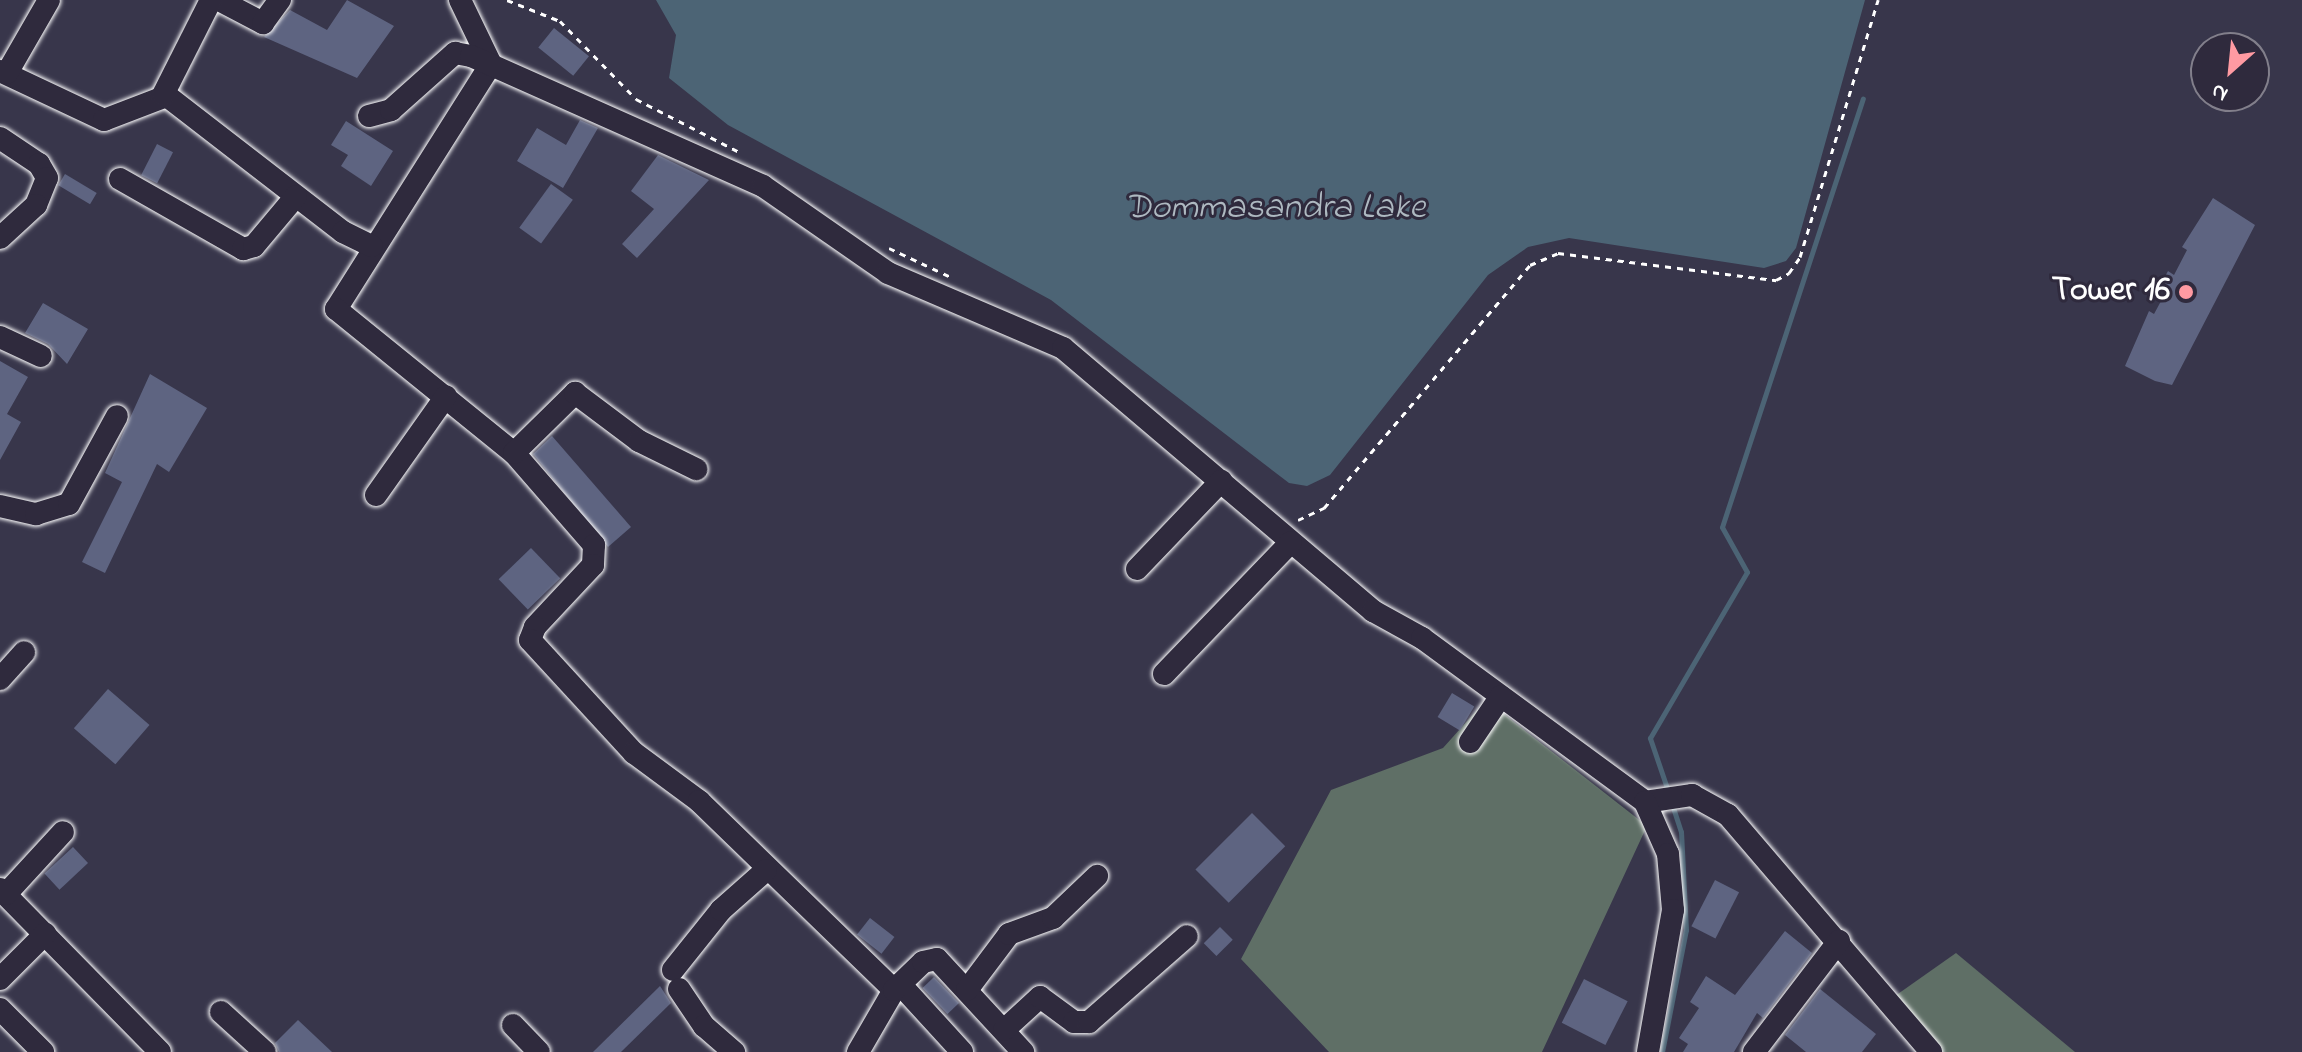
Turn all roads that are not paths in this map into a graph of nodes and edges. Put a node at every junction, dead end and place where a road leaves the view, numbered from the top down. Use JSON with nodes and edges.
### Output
{"nodes":[{"id":1,"x":49,"y":0,"type":"edge"},
{"id":2,"x":211,"y":0,"type":"edge"},
{"id":3,"x":219,"y":0,"type":"edge"},
{"id":4,"x":280,"y":0,"type":"edge"},
{"id":5,"x":460,"y":0,"type":"edge"},
{"id":6,"x":491,"y":64,"type":"junction"},
{"id":7,"x":3,"y":72,"type":"edge"},
{"id":8,"x":163,"y":95,"type":"junction"},
{"id":9,"x":369,"y":116,"type":"dead end"},
{"id":10,"x":0,"y":138,"type":"edge"},
{"id":11,"x":120,"y":179,"type":"dead end"},
{"id":12,"x":296,"y":196,"type":"junction"},
{"id":13,"x":0,"y":238,"type":"edge"},
{"id":14,"x":372,"y":246,"type":"junction"},
{"id":15,"x":0,"y":337,"type":"edge"},
{"id":16,"x":41,"y":356,"type":"dead end"},
{"id":17,"x":446,"y":396,"type":"junction"},
{"id":18,"x":117,"y":416,"type":"dead end"},
{"id":19,"x":514,"y":453,"type":"junction"},
{"id":20,"x":696,"y":469,"type":"dead end"},
{"id":21,"x":1221,"y":481,"type":"junction"},
{"id":22,"x":376,"y":495,"type":"dead end"},
{"id":23,"x":0,"y":506,"type":"edge"},
{"id":24,"x":1291,"y":542,"type":"junction"},
{"id":25,"x":1137,"y":569,"type":"dead end"},
{"id":26,"x":24,"y":652,"type":"dead end"},
{"id":27,"x":1164,"y":674,"type":"dead end"},
{"id":28,"x":0,"y":679,"type":"edge"},
{"id":29,"x":1501,"y":696,"type":"junction"},
{"id":30,"x":1470,"y":742,"type":"dead end"},
{"id":31,"x":1645,"y":802,"type":"junction"},
{"id":32,"x":63,"y":832,"type":"dead end"},
{"id":33,"x":766,"y":870,"type":"junction"},
{"id":34,"x":1097,"y":876,"type":"dead end"},
{"id":35,"x":3,"y":892,"type":"edge"},
{"id":36,"x":45,"y":934,"type":"junction"},
{"id":37,"x":1187,"y":936,"type":"dead end"},
{"id":38,"x":1839,"y":941,"type":"junction"},
{"id":39,"x":0,"y":979,"type":"edge"},
{"id":40,"x":897,"y":987,"type":"junction"},
{"id":41,"x":967,"y":990,"type":"junction"},
{"id":42,"x":0,"y":1009,"type":"edge"},
{"id":43,"x":221,"y":1012,"type":"dead end"},
{"id":44,"x":513,"y":1025,"type":"dead end"},
{"id":45,"x":1004,"y":1030,"type":"junction"},
{"id":46,"x":43,"y":1052,"type":"edge"},
{"id":47,"x":160,"y":1052,"type":"edge"},
{"id":48,"x":265,"y":1052,"type":"edge"},
{"id":49,"x":539,"y":1052,"type":"edge"},
{"id":50,"x":734,"y":1052,"type":"edge"},
{"id":51,"x":858,"y":1052,"type":"edge"},
{"id":52,"x":962,"y":1052,"type":"edge"},
{"id":53,"x":1023,"y":1052,"type":"edge"},
{"id":54,"x":1648,"y":1052,"type":"edge"},
{"id":55,"x":1754,"y":1052,"type":"edge"},
{"id":56,"x":1931,"y":1052,"type":"edge"}],
"edges":[{"from":1,"to":7,"type":"street"},
{"from":2,"to":8,"type":"street"},
{"from":3,"to":4,"type":"street"},
{"from":5,"to":6,"type":"street"},
{"from":6,"to":9,"type":"street"},
{"from":6,"to":14,"type":"street"},
{"from":6,"to":21,"type":"street"},
{"from":7,"to":8,"type":"street"},
{"from":8,"to":12,"type":"street"},
{"from":10,"to":13,"type":"street"},
{"from":11,"to":12,"type":"street"},
{"from":12,"to":14,"type":"street"},
{"from":14,"to":17,"type":"street"},
{"from":15,"to":16,"type":"street"},
{"from":17,"to":19,"type":"street"},
{"from":17,"to":22,"type":"street"},
{"from":18,"to":23,"type":"street"},
{"from":19,"to":20,"type":"street"},
{"from":19,"to":33,"type":"street"},
{"from":21,"to":24,"type":"street"},
{"from":21,"to":25,"type":"street"},
{"from":24,"to":27,"type":"street"},
{"from":24,"to":29,"type":"street"},
{"from":26,"to":28,"type":"street"},
{"from":29,"to":30,"type":"street"},
{"from":29,"to":31,"type":"street"},
{"from":31,"to":38,"type":"street"},
{"from":31,"to":54,"type":"street"},
{"from":32,"to":35,"type":"street"},
{"from":33,"to":40,"type":"street"},
{"from":33,"to":50,"type":"street"},
{"from":34,"to":41,"type":"street"},
{"from":35,"to":36,"type":"street"},
{"from":36,"to":39,"type":"street"},
{"from":36,"to":47,"type":"street"},
{"from":37,"to":45,"type":"street"},
{"from":38,"to":55,"type":"street"},
{"from":38,"to":56,"type":"street"},
{"from":40,"to":41,"type":"street"},
{"from":40,"to":51,"type":"street"},
{"from":40,"to":52,"type":"street"},
{"from":41,"to":45,"type":"street"},
{"from":42,"to":46,"type":"street"},
{"from":43,"to":48,"type":"street"},
{"from":44,"to":49,"type":"street"},
{"from":45,"to":53,"type":"street"}]}
